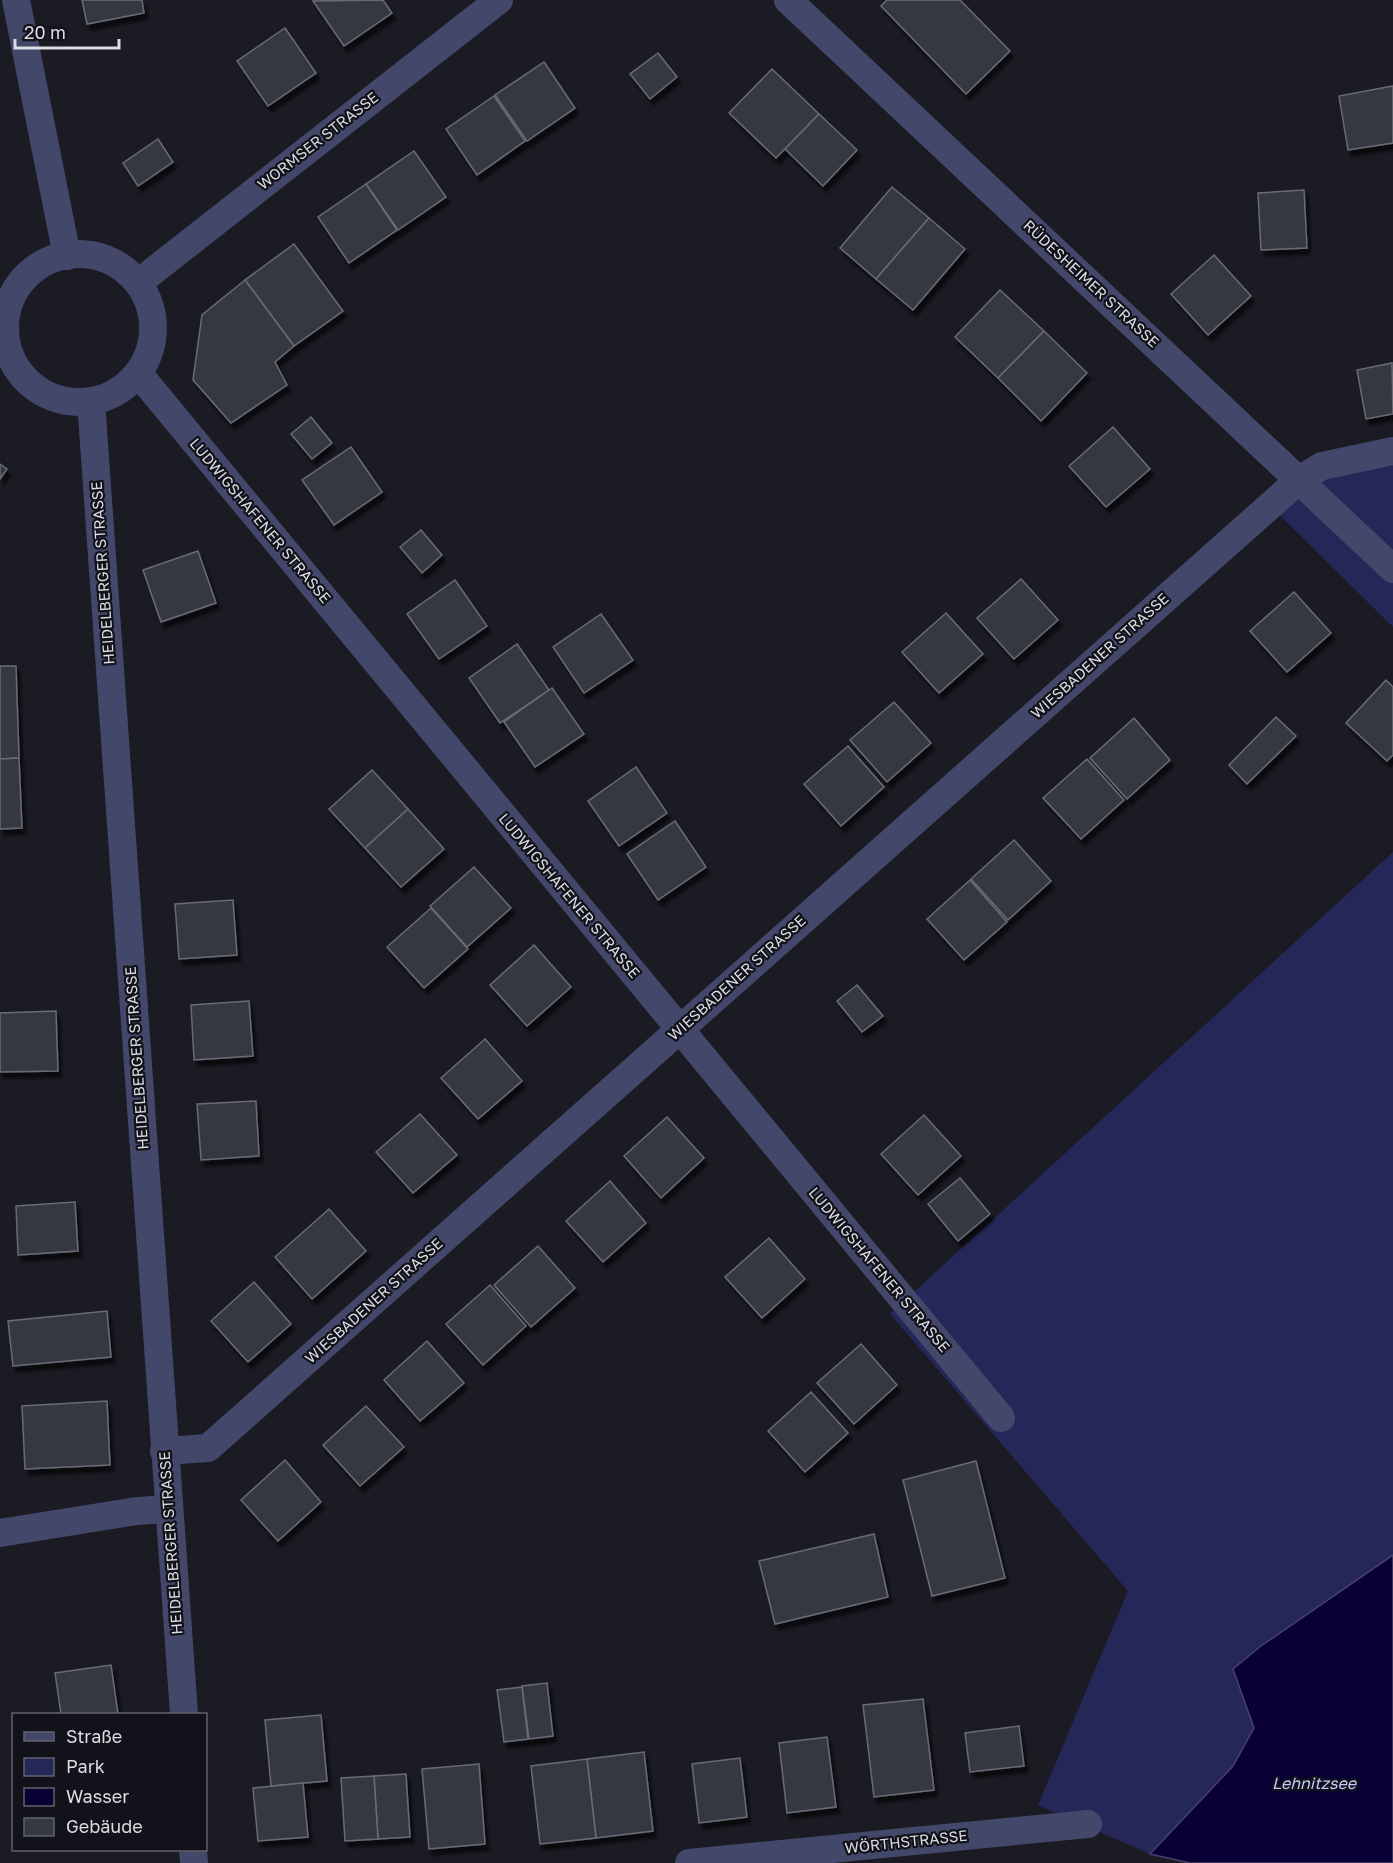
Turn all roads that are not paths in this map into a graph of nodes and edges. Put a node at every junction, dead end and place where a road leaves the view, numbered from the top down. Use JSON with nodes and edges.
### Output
{"nodes":[{"id":1,"x":16,"y":0,"type":"edge"},
{"id":2,"x":499,"y":0,"type":"edge"},
{"id":3,"x":788,"y":0,"type":"edge"},
{"id":4,"x":67,"y":256,"type":"junction"},
{"id":5,"x":138,"y":283,"type":"junction"},
{"id":6,"x":2,"y":329,"type":"edge"},
{"id":7,"x":138,"y":373,"type":"junction"},
{"id":8,"x":91,"y":401,"type":"junction"},
{"id":9,"x":1393,"y":451,"type":"edge"},
{"id":10,"x":1299,"y":480,"type":"junction"},
{"id":11,"x":1393,"y":569,"type":"edge"},
{"id":12,"x":679,"y":1029,"type":"junction"},
{"id":13,"x":1001,"y":1418,"type":"dead end"},
{"id":14,"x":165,"y":1451,"type":"junction"},
{"id":15,"x":169,"y":1509,"type":"junction"},
{"id":16,"x":0,"y":1533,"type":"edge"},
{"id":17,"x":184,"y":1713,"type":"edge"},
{"id":18,"x":1088,"y":1824,"type":"dead end"},
{"id":19,"x":689,"y":1863,"type":"edge"}],
"edges":[{"from":1,"to":4,"type":"street"},
{"from":2,"to":5,"type":"street","name":"WORMSER STRASSE"},
{"from":3,"to":10,"type":"street","name":"RÜDESHEIMER STRASSE"},
{"from":4,"to":5,"type":"street"},
{"from":4,"to":6,"type":"street"},
{"from":5,"to":7,"type":"street"},
{"from":6,"to":8,"type":"street"},
{"from":7,"to":8,"type":"street"},
{"from":7,"to":12,"type":"street","name":"LUDWIGSHAFENER STRASSE"},
{"from":8,"to":14,"type":"street","name":"HEIDELBERGER STRASSE"},
{"from":9,"to":10,"type":"street","name":"WIESBADENER STRASSE"},
{"from":10,"to":11,"type":"street","name":"RÜDESHEIMER STRASSE"},
{"from":10,"to":12,"type":"street","name":"WIESBADENER STRASSE"},
{"from":12,"to":13,"type":"street","name":"LUDWIGSHAFENER STRASSE"},
{"from":12,"to":14,"type":"street","name":"WIESBADENER STRASSE"},
{"from":14,"to":15,"type":"street","name":"HEIDELBERGER STRASSE"},
{"from":15,"to":16,"type":"street"},
{"from":15,"to":17,"type":"street","name":"HEIDELBERGER STRASSE"},
{"from":18,"to":19,"type":"street","name":"WÖRTHSTRASSE"}]}
